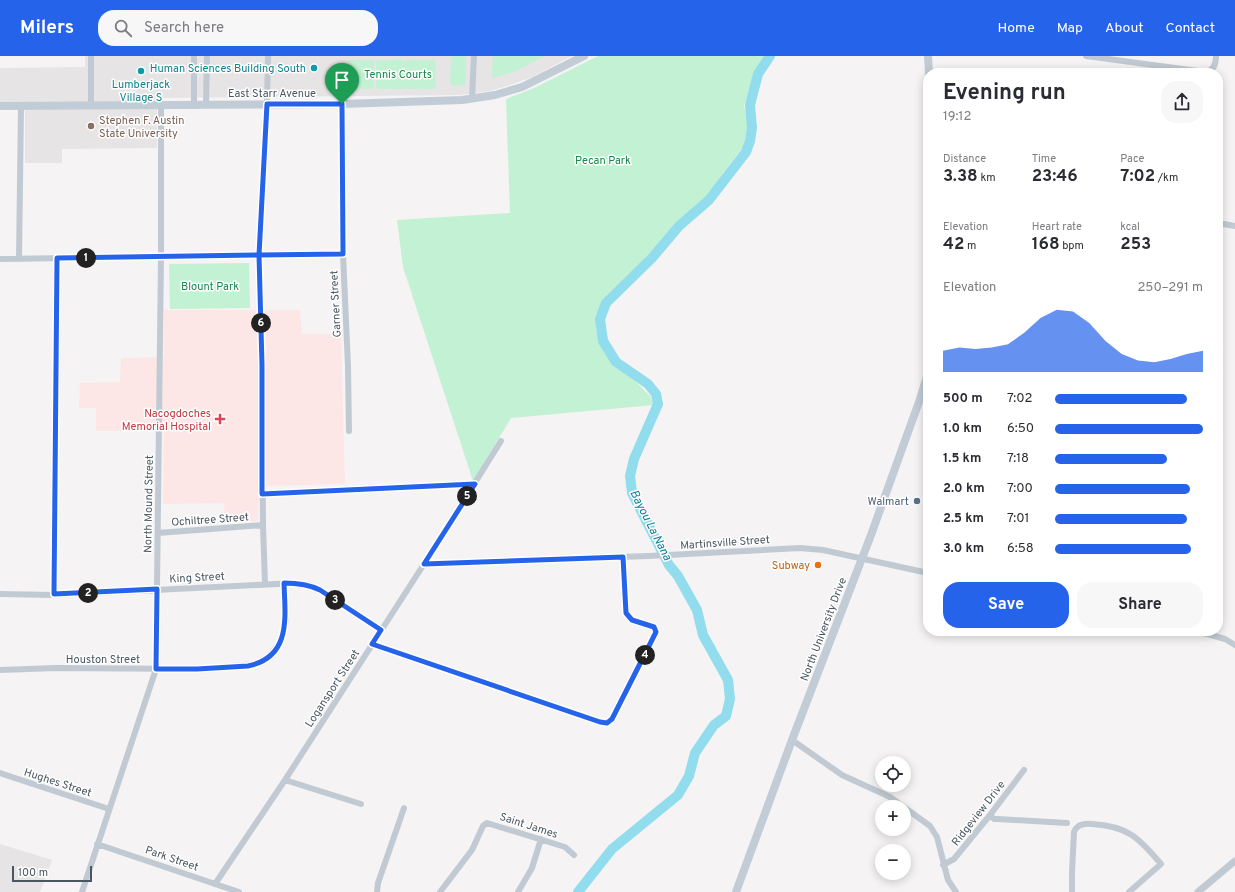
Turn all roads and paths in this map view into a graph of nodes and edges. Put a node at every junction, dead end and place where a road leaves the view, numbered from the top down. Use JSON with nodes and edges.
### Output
{"nodes":[{"id":1,"x":91,"y":56,"type":"edge"},
{"id":2,"x":194,"y":56,"type":"edge"},
{"id":3,"x":207,"y":56,"type":"edge"},
{"id":4,"x":268,"y":56,"type":"edge"},
{"id":5,"x":474,"y":56,"type":"edge"},
{"id":6,"x":584,"y":56,"type":"edge"},
{"id":7,"x":928,"y":56,"type":"edge"},
{"id":8,"x":1086,"y":56,"type":"edge"},
{"id":9,"x":1216,"y":56,"type":"edge"},
{"id":10,"x":929,"y":68,"type":"edge"},
{"id":11,"x":1175,"y":68,"type":"edge"},
{"id":12,"x":1213,"y":68,"type":"edge"},
{"id":13,"x":472,"y":99,"type":"junction"},
{"id":14,"x":206,"y":104,"type":"junction"},
{"id":15,"x":267,"y":104,"type":"junction"},
{"id":16,"x":342,"y":104,"type":"junction"},
{"id":17,"x":91,"y":105,"type":"junction"},
{"id":18,"x":161,"y":105,"type":"junction"},
{"id":19,"x":194,"y":105,"type":"junction"},
{"id":20,"x":0,"y":106,"type":"edge"},
{"id":21,"x":21,"y":106,"type":"junction"},
{"id":22,"x":1223,"y":224,"type":"edge"},
{"id":23,"x":1235,"y":226,"type":"edge"},
{"id":24,"x":343,"y":254,"type":"junction"},
{"id":25,"x":259,"y":255,"type":"junction"},
{"id":26,"x":161,"y":257,"type":"junction"},
{"id":27,"x":57,"y":258,"type":"junction"},
{"id":28,"x":0,"y":259,"type":"edge"},
{"id":29,"x":19,"y":259,"type":"junction"},
{"id":30,"x":923,"y":389,"type":"edge"},
{"id":31,"x":349,"y":431,"type":"dead end"},
{"id":32,"x":501,"y":441,"type":"dead end"},
{"id":33,"x":475,"y":484,"type":"junction"},
{"id":34,"x":262,"y":494,"type":"junction"},
{"id":35,"x":263,"y":526,"type":"junction"},
{"id":36,"x":158,"y":533,"type":"junction"},
{"id":37,"x":623,"y":557,"type":"junction"},
{"id":38,"x":862,"y":558,"type":"junction"},
{"id":39,"x":424,"y":564,"type":"junction"},
{"id":40,"x":923,"y":572,"type":"edge"},
{"id":41,"x":284,"y":583,"type":"junction"},
{"id":42,"x":265,"y":584,"type":"junction"},
{"id":43,"x":157,"y":589,"type":"junction"},
{"id":44,"x":0,"y":594,"type":"edge"},
{"id":45,"x":54,"y":594,"type":"junction"},
{"id":46,"x":381,"y":630,"type":"junction"},
{"id":47,"x":1218,"y":636,"type":"edge"},
{"id":48,"x":372,"y":644,"type":"junction"},
{"id":49,"x":1235,"y":645,"type":"edge"},
{"id":50,"x":156,"y":669,"type":"junction"},
{"id":51,"x":0,"y":670,"type":"edge"},
{"id":52,"x":792,"y":740,"type":"junction"},
{"id":53,"x":1024,"y":770,"type":"dead end"},
{"id":54,"x":0,"y":773,"type":"edge"},
{"id":55,"x":285,"y":780,"type":"junction"},
{"id":56,"x":361,"y":804,"type":"dead end"},
{"id":57,"x":404,"y":808,"type":"dead end"},
{"id":58,"x":109,"y":809,"type":"junction"},
{"id":59,"x":990,"y":815,"type":"junction"},
{"id":60,"x":1067,"y":823,"type":"dead end"},
{"id":61,"x":541,"y":839,"type":"junction"},
{"id":62,"x":97,"y":844,"type":"junction"},
{"id":63,"x":574,"y":855,"type":"dead end"},
{"id":64,"x":1235,"y":861,"type":"edge"},
{"id":65,"x":943,"y":865,"type":"junction"},
{"id":66,"x":215,"y":884,"type":"junction"},
{"id":67,"x":82,"y":892,"type":"edge"},
{"id":68,"x":239,"y":892,"type":"edge"},
{"id":69,"x":377,"y":892,"type":"edge"},
{"id":70,"x":440,"y":892,"type":"edge"},
{"id":71,"x":518,"y":892,"type":"edge"},
{"id":72,"x":736,"y":892,"type":"edge"},
{"id":73,"x":956,"y":892,"type":"edge"},
{"id":74,"x":1072,"y":892,"type":"edge"},
{"id":75,"x":1129,"y":892,"type":"edge"},
{"id":76,"x":1198,"y":892,"type":"edge"}],
"edges":[{"from":1,"to":17,"type":"street"},
{"from":2,"to":19,"type":"street"},
{"from":3,"to":14,"type":"street"},
{"from":4,"to":15,"type":"street"},
{"from":5,"to":13,"type":"street"},
{"from":6,"to":13,"type":"main road","name":"East Starr Avenue"},
{"from":7,"to":10,"type":"main road"},
{"from":8,"to":11,"type":"street"},
{"from":9,"to":12,"type":"street"},
{"from":13,"to":16,"type":"main road","name":"East Starr Avenue"},
{"from":14,"to":15,"type":"main road","name":"East Starr Avenue"},
{"from":14,"to":19,"type":"main road","name":"East Starr Avenue"},
{"from":15,"to":16,"type":"main road","name":"East Starr Avenue"},
{"from":15,"to":25,"type":"street"},
{"from":16,"to":24,"type":"street","name":"Garner Street"},
{"from":17,"to":18,"type":"main road","name":"East Starr Avenue"},
{"from":17,"to":21,"type":"main road","name":"East Starr Avenue"},
{"from":18,"to":19,"type":"main road","name":"East Starr Avenue"},
{"from":18,"to":26,"type":"street","name":"North Mound Street"},
{"from":20,"to":21,"type":"main road","name":"East Starr Avenue"},
{"from":21,"to":29,"type":"street"},
{"from":22,"to":23,"type":"street"},
{"from":24,"to":25,"type":"street"},
{"from":24,"to":31,"type":"street","name":"Garner Street"},
{"from":25,"to":26,"type":"street"},
{"from":25,"to":34,"type":"street"},
{"from":26,"to":27,"type":"street"},
{"from":26,"to":36,"type":"street","name":"North Mound Street"},
{"from":27,"to":29,"type":"street"},
{"from":27,"to":45,"type":"street"},
{"from":28,"to":29,"type":"street"},
{"from":30,"to":38,"type":"main road","name":"North University Drive"},
{"from":32,"to":33,"type":"street","name":"Logansport Street"},
{"from":33,"to":34,"type":"street"},
{"from":33,"to":39,"type":"street","name":"Logansport Street"},
{"from":34,"to":35,"type":"street"},
{"from":35,"to":36,"type":"street","name":"Ochiltree Street"},
{"from":35,"to":42,"type":"street"},
{"from":36,"to":43,"type":"street","name":"North Mound Street"},
{"from":37,"to":38,"type":"street","name":"Martinsville Street"},
{"from":37,"to":39,"type":"street","name":"Martinsville Street"},
{"from":37,"to":48,"type":"street"},
{"from":38,"to":40,"type":"street","name":"Martinsville Street"},
{"from":38,"to":52,"type":"main road","name":"North University Drive"},
{"from":39,"to":46,"type":"street","name":"Logansport Street"},
{"from":41,"to":42,"type":"street","name":"King Street"},
{"from":41,"to":46,"type":"street","name":"King Street"},
{"from":41,"to":50,"type":"street","name":"Houston Street"},
{"from":42,"to":43,"type":"street","name":"King Street"},
{"from":43,"to":45,"type":"street","name":"King Street"},
{"from":43,"to":50,"type":"street","name":"North Mound Street"},
{"from":44,"to":45,"type":"street","name":"King Street"},
{"from":46,"to":48,"type":"street","name":"Logansport Street"},
{"from":47,"to":49,"type":"street"},
{"from":48,"to":55,"type":"street","name":"Logansport Street"},
{"from":50,"to":51,"type":"street","name":"Houston Street"},
{"from":50,"to":58,"type":"street","name":"North Mound Street"},
{"from":52,"to":65,"type":"street"},
{"from":52,"to":72,"type":"main road","name":"North University Drive"},
{"from":53,"to":59,"type":"street","name":"Ridgeview Drive"},
{"from":54,"to":58,"type":"street","name":"Hughes Street"},
{"from":55,"to":56,"type":"street"},
{"from":55,"to":66,"type":"street","name":"Logansport Street"},
{"from":57,"to":69,"type":"street"},
{"from":58,"to":62,"type":"street","name":"North Mound Street"},
{"from":59,"to":60,"type":"street"},
{"from":59,"to":65,"type":"street","name":"Ridgeview Drive"},
{"from":61,"to":63,"type":"street","name":"Saint James"},
{"from":61,"to":70,"type":"street","name":"Saint James"},
{"from":61,"to":71,"type":"street"},
{"from":62,"to":66,"type":"street","name":"Park Street"},
{"from":62,"to":67,"type":"street","name":"North Mound Street"},
{"from":64,"to":76,"type":"street"},
{"from":65,"to":73,"type":"street"},
{"from":66,"to":68,"type":"street","name":"Park Street"},
{"from":74,"to":75,"type":"street"}]}
